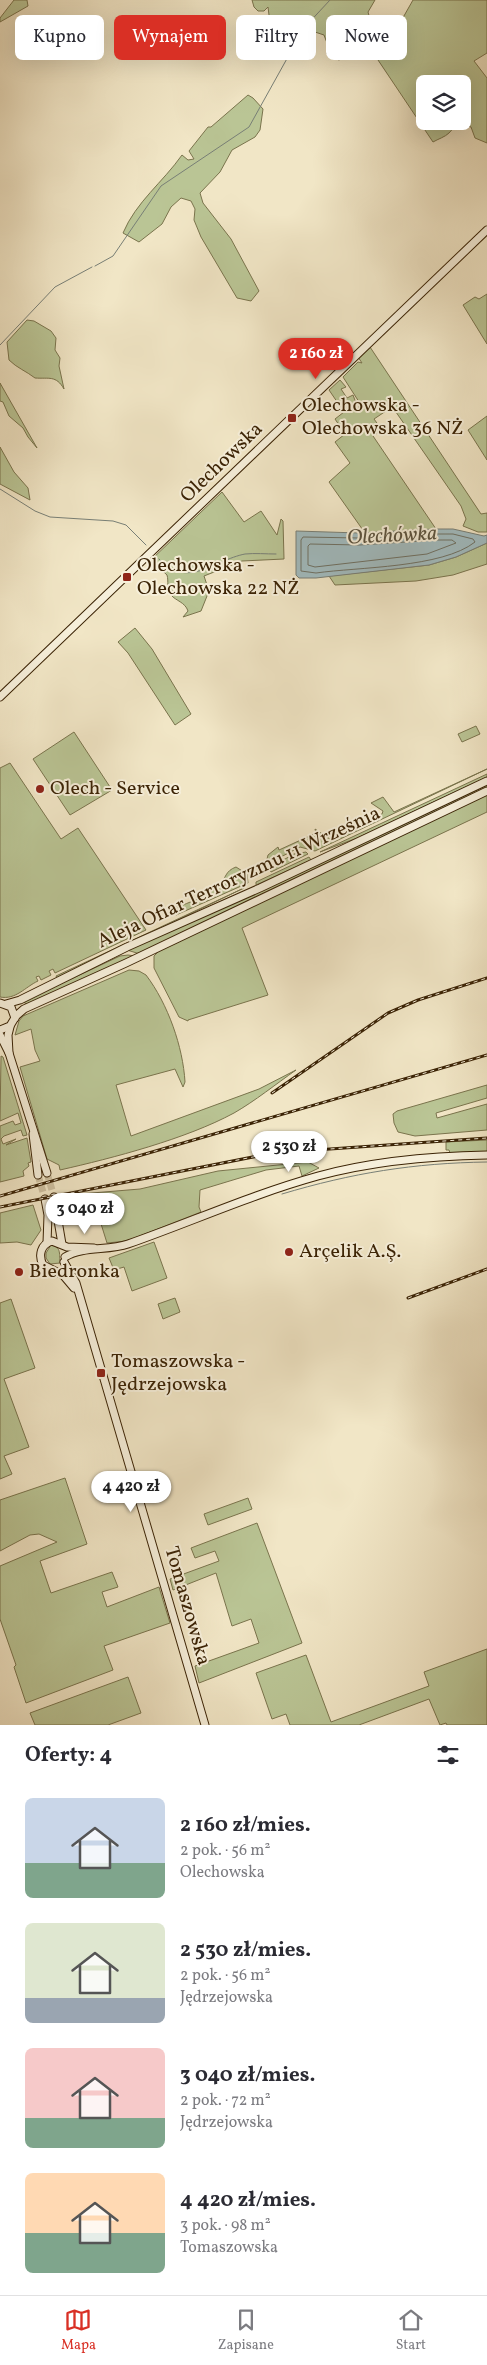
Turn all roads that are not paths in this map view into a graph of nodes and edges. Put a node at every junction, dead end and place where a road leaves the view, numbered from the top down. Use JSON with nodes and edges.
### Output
{"nodes":[{"id":1,"x":487,"y":230,"type":"edge"},
{"id":2,"x":0,"y":697,"type":"edge"},
{"id":3,"x":487,"y":781,"type":"edge"},
{"id":4,"x":487,"y":790,"type":"edge"},
{"id":5,"x":3,"y":1003,"type":"edge"},
{"id":6,"x":14,"y":1018,"type":"junction"},
{"id":7,"x":10,"y":1026,"type":"junction"},
{"id":8,"x":0,"y":1030,"type":"edge"},
{"id":9,"x":0,"y":1035,"type":"edge"},
{"id":10,"x":2,"y":1041,"type":"edge"},
{"id":11,"x":9,"y":1053,"type":"junction"},
{"id":12,"x":33,"y":1134,"type":"junction"},
{"id":13,"x":487,"y":1155,"type":"edge"},
{"id":14,"x":46,"y":1173,"type":"tunnel mouth"},
{"id":15,"x":38,"y":1175,"type":"tunnel mouth"},
{"id":16,"x":54,"y":1197,"type":"tunnel mouth"},
{"id":17,"x":46,"y":1199,"type":"tunnel mouth"},
{"id":18,"x":47,"y":1243,"type":"junction"},
{"id":19,"x":62,"y":1245,"type":"junction"},
{"id":20,"x":100,"y":1249,"type":"junction"},
{"id":21,"x":65,"y":1260,"type":"junction"},
{"id":22,"x":50,"y":1270,"type":"junction"},
{"id":23,"x":78,"y":1295,"type":"junction"},
{"id":24,"x":205,"y":1725,"type":"edge"}],
"edges":[{"from":1,"to":2,"type":"street","name":"Olechowska"},
{"from":3,"to":5,"type":"street","name":"Aleja Ofiar Terroryzmu 11 Września"},
{"from":4,"to":6,"type":"street","name":"Aleja Ofiar Terroryzmu 11 Września"},
{"from":5,"to":6,"type":"street"},
{"from":6,"to":7,"type":"street"},
{"from":7,"to":8,"type":"street"},
{"from":7,"to":11,"type":"street"},
{"from":9,"to":10,"type":"street"},
{"from":10,"to":11,"type":"street"},
{"from":11,"to":12,"type":"street"},
{"from":12,"to":14,"type":"street"},
{"from":12,"to":15,"type":"street"},
{"from":13,"to":20,"type":"street"},
{"from":16,"to":19,"type":"street"},
{"from":17,"to":18,"type":"street"},
{"from":18,"to":19,"type":"street"},
{"from":18,"to":22,"type":"street"},
{"from":19,"to":20,"type":"street"},
{"from":19,"to":21,"type":"street"},
{"from":20,"to":21,"type":"street"},
{"from":21,"to":22,"type":"street"},
{"from":21,"to":23,"type":"street","name":"Tomaszowska"},
{"from":22,"to":23,"type":"street","name":"Tomaszowska"},
{"from":23,"to":24,"type":"street","name":"Tomaszowska"}]}
